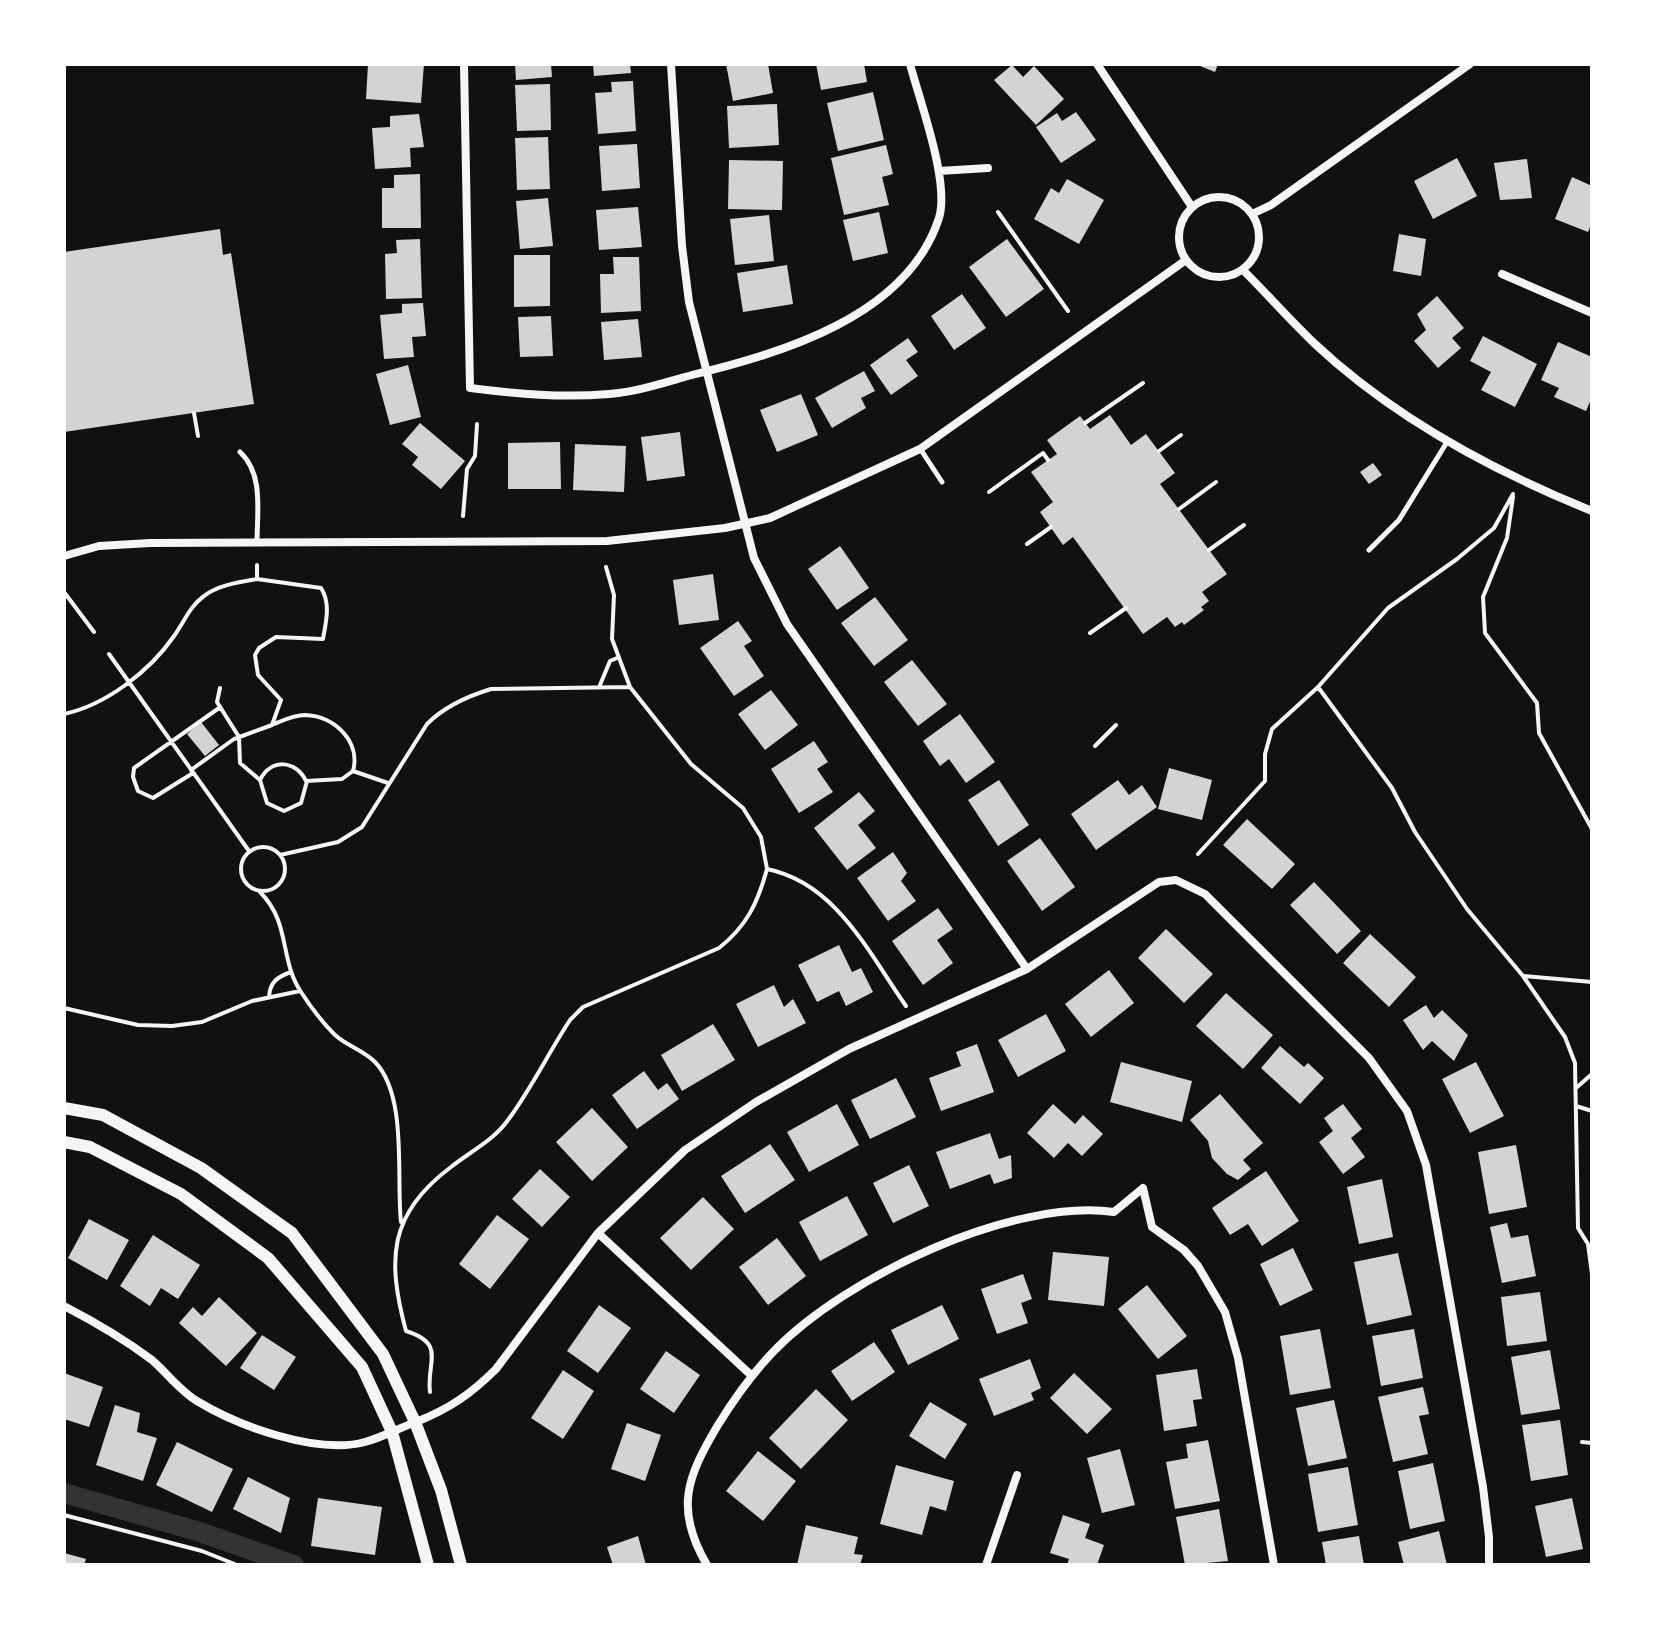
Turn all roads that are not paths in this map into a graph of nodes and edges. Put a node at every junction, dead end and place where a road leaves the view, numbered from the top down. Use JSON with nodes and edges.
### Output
{"nodes":[{"id":1,"x":464,"y":64,"type":"edge"},
{"id":2,"x":671,"y":64,"type":"edge"},
{"id":3,"x":910,"y":64,"type":"edge"},
{"id":4,"x":1097,"y":64,"type":"edge"},
{"id":5,"x":1470,"y":64,"type":"edge"},
{"id":6,"x":988,"y":168,"type":"dead end"},
{"id":7,"x":939,"y":171,"type":"junction"},
{"id":8,"x":1192,"y":207,"type":"junction"},
{"id":9,"x":1252,"y":214,"type":"junction"},
{"id":10,"x":1186,"y":260,"type":"junction"},
{"id":11,"x":1243,"y":270,"type":"junction"},
{"id":12,"x":1502,"y":274,"type":"dead end"},
{"id":13,"x":1592,"y":313,"type":"edge"},
{"id":14,"x":705,"y":372,"type":"junction"},
{"id":15,"x":1448,"y":441,"type":"junction"},
{"id":16,"x":920,"y":449,"type":"junction"},
{"id":17,"x":240,"y":452,"type":"dead end"},
{"id":18,"x":942,"y":482,"type":"dead end"},
{"id":19,"x":1592,"y":511,"type":"edge"},
{"id":20,"x":745,"y":523,"type":"junction"},
{"id":21,"x":257,"y":543,"type":"junction"},
{"id":22,"x":1369,"y":550,"type":"dead end"},
{"id":23,"x":64,"y":556,"type":"edge"},
{"id":24,"x":1027,"y":969,"type":"junction"},
{"id":25,"x":64,"y":1108,"type":"edge"},
{"id":26,"x":64,"y":1142,"type":"edge"},
{"id":27,"x":598,"y":1233,"type":"junction"},
{"id":28,"x":64,"y":1306,"type":"edge"},
{"id":29,"x":752,"y":1376,"type":"junction"},
{"id":30,"x":415,"y":1422,"type":"junction"},
{"id":31,"x":392,"y":1432,"type":"junction"},
{"id":32,"x":1017,"y":1475,"type":"dead end"},
{"id":33,"x":428,"y":1565,"type":"edge"},
{"id":34,"x":461,"y":1565,"type":"edge"},
{"id":35,"x":707,"y":1565,"type":"edge"},
{"id":36,"x":986,"y":1565,"type":"edge"},
{"id":37,"x":1274,"y":1565,"type":"edge"},
{"id":38,"x":1489,"y":1565,"type":"edge"}],
"edges":[{"from":1,"to":14,"type":"street"},
{"from":2,"to":14,"type":"street"},
{"from":3,"to":7,"type":"street"},
{"from":4,"to":8,"type":"street"},
{"from":5,"to":9,"type":"street"},
{"from":6,"to":7,"type":"street"},
{"from":7,"to":14,"type":"street"},
{"from":8,"to":9,"type":"street"},
{"from":8,"to":10,"type":"street"},
{"from":9,"to":11,"type":"street"},
{"from":10,"to":11,"type":"street"},
{"from":10,"to":16,"type":"street"},
{"from":11,"to":15,"type":"street"},
{"from":12,"to":13,"type":"street"},
{"from":14,"to":20,"type":"street"},
{"from":15,"to":19,"type":"street"},
{"from":15,"to":22,"type":"lane"},
{"from":16,"to":18,"type":"lane"},
{"from":16,"to":20,"type":"street"},
{"from":17,"to":21,"type":"lane"},
{"from":20,"to":21,"type":"street"},
{"from":20,"to":24,"type":"street"},
{"from":21,"to":23,"type":"street"},
{"from":24,"to":27,"type":"street"},
{"from":24,"to":38,"type":"street"},
{"from":25,"to":30,"type":"street"},
{"from":26,"to":31,"type":"street"},
{"from":27,"to":29,"type":"street"},
{"from":27,"to":30,"type":"street"},
{"from":28,"to":31,"type":"street"},
{"from":29,"to":35,"type":"street"},
{"from":29,"to":37,"type":"street"},
{"from":30,"to":31,"type":"street"},
{"from":30,"to":34,"type":"street"},
{"from":31,"to":33,"type":"street"},
{"from":32,"to":36,"type":"street"}]}
